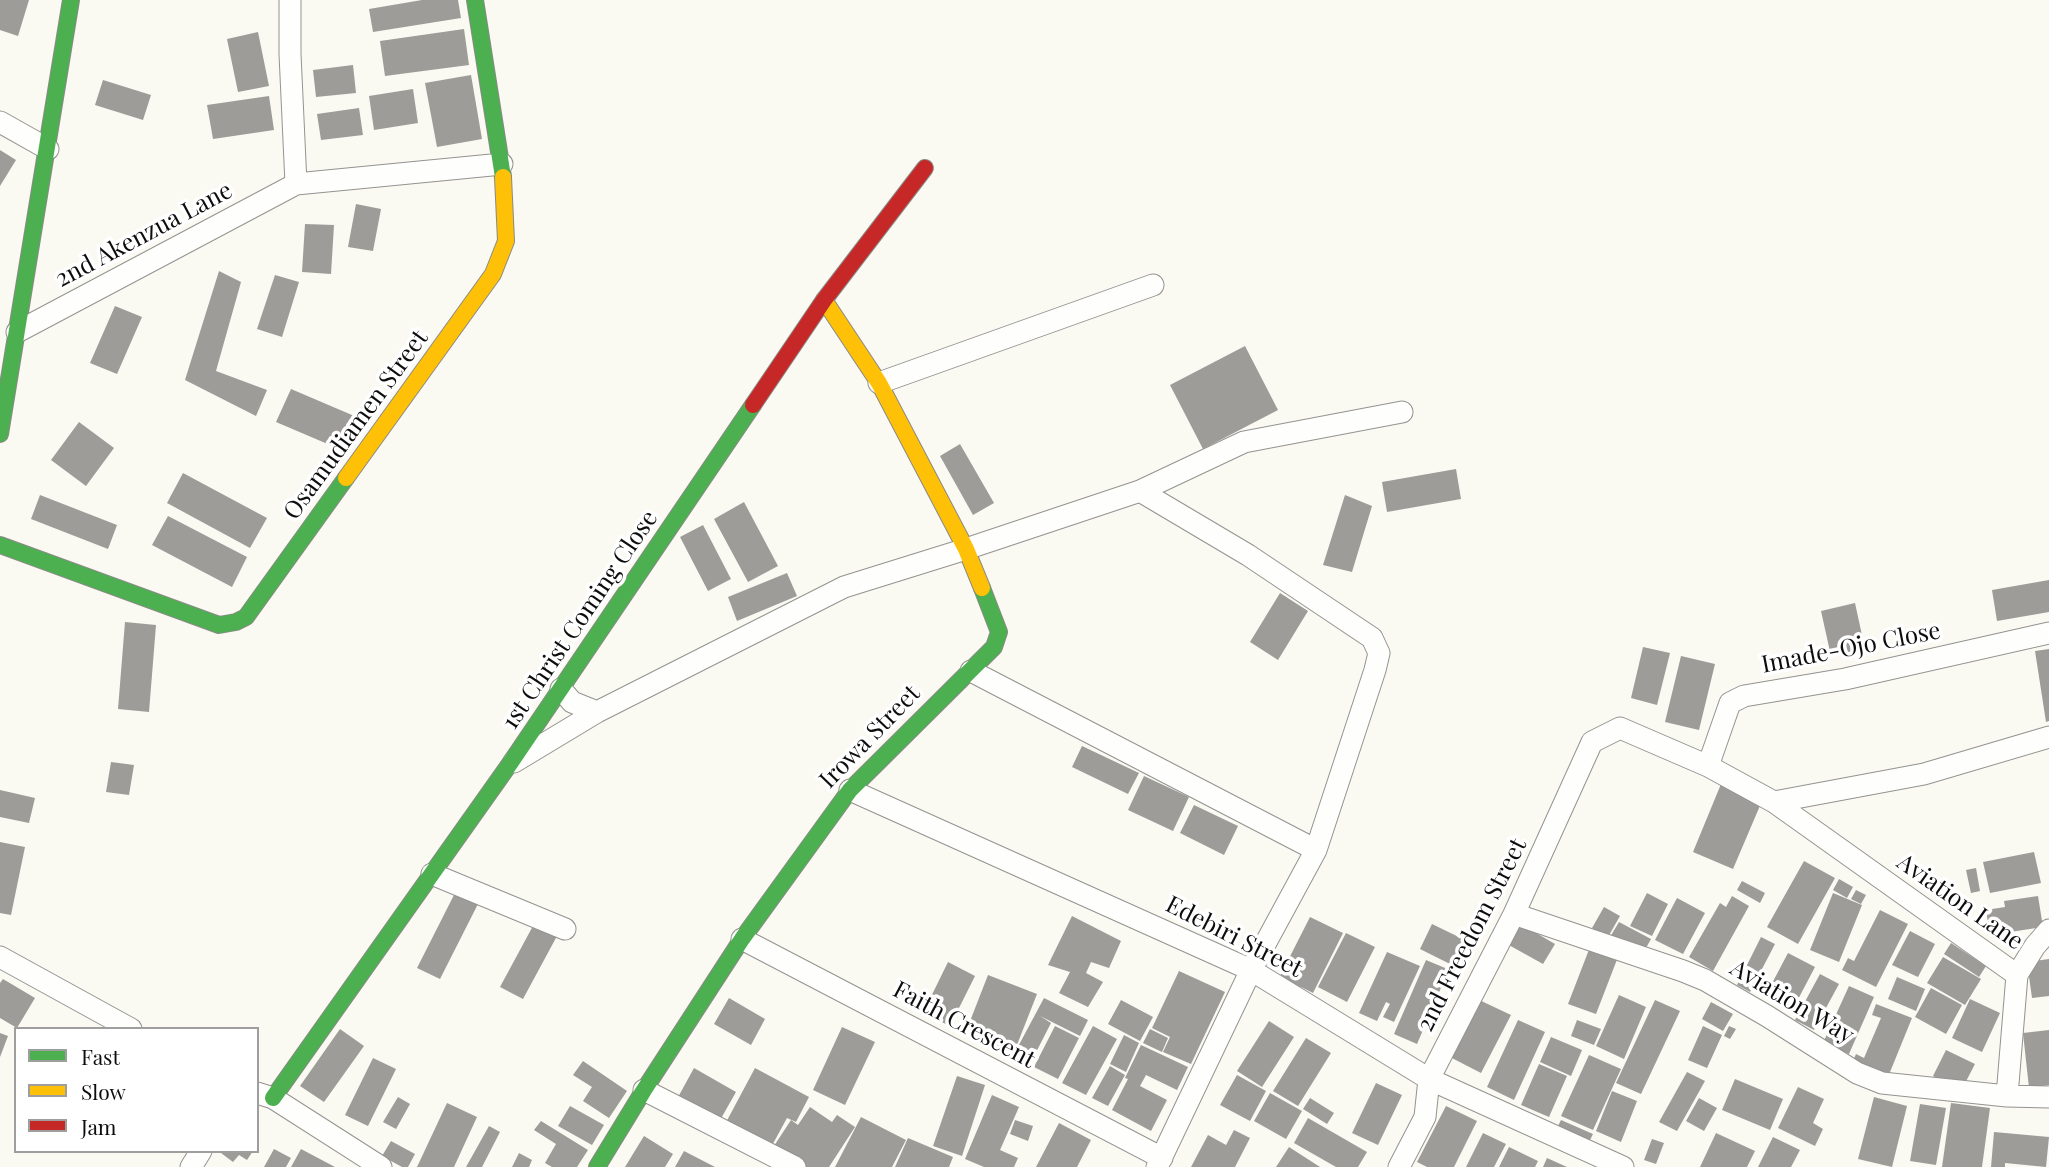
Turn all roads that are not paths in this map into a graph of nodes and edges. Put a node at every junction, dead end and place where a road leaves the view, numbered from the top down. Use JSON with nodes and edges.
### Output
{"nodes":[{"id":1,"x":71,"y":0,"type":"edge"},
{"id":2,"x":290,"y":0,"type":"edge"},
{"id":3,"x":475,"y":0,"type":"edge"},
{"id":4,"x":0,"y":122,"type":"edge"},
{"id":5,"x":48,"y":149,"type":"junction"},
{"id":6,"x":502,"y":164,"type":"junction"},
{"id":7,"x":925,"y":168,"type":"dead end"},
{"id":8,"x":296,"y":184,"type":"junction"},
{"id":9,"x":1153,"y":285,"type":"dead end"},
{"id":10,"x":824,"y":300,"type":"junction"},
{"id":11,"x":18,"y":332,"type":"junction"},
{"id":12,"x":5,"y":367,"type":"edge"},
{"id":13,"x":879,"y":383,"type":"junction"},
{"id":14,"x":1402,"y":412,"type":"dead end"},
{"id":15,"x":0,"y":434,"type":"edge"},
{"id":16,"x":1140,"y":491,"type":"junction"},
{"id":17,"x":0,"y":545,"type":"edge"},
{"id":18,"x":966,"y":549,"type":"junction"},
{"id":19,"x":2049,"y":633,"type":"edge"},
{"id":20,"x":971,"y":671,"type":"junction"},
{"id":21,"x":561,"y":689,"type":"junction"},
{"id":22,"x":597,"y":712,"type":"junction"},
{"id":23,"x":1606,"y":736,"type":"joint"},
{"id":24,"x":2049,"y":737,"type":"edge"},
{"id":25,"x":509,"y":765,"type":"junction"},
{"id":26,"x":1707,"y":766,"type":"junction"},
{"id":27,"x":849,"y":790,"type":"junction"},
{"id":28,"x":1774,"y":802,"type":"junction"},
{"id":29,"x":1316,"y":850,"type":"junction"},
{"id":30,"x":432,"y":874,"type":"junction"},
{"id":31,"x":1514,"y":914,"type":"junction"},
{"id":32,"x":565,"y":929,"type":"dead end"},
{"id":33,"x":2049,"y":930,"type":"edge"},
{"id":34,"x":742,"y":939,"type":"junction"},
{"id":35,"x":0,"y":957,"type":"edge"},
{"id":36,"x":1251,"y":970,"type":"junction"},
{"id":37,"x":2017,"y":975,"type":"junction"},
{"id":38,"x":127,"y":1027,"type":"edge"},
{"id":39,"x":1429,"y":1079,"type":"junction"},
{"id":40,"x":644,"y":1090,"type":"junction"},
{"id":41,"x":265,"y":1096,"type":"edge"},
{"id":42,"x":2007,"y":1096,"type":"junction"},
{"id":43,"x":2049,"y":1097,"type":"edge"},
{"id":44,"x":1159,"y":1163,"type":"edge"},
{"id":45,"x":379,"y":1167,"type":"edge"},
{"id":46,"x":597,"y":1167,"type":"edge"},
{"id":47,"x":795,"y":1167,"type":"edge"},
{"id":48,"x":1399,"y":1167,"type":"edge"},
{"id":49,"x":1623,"y":1167,"type":"edge"}],
"edges":[{"from":1,"to":5,"type":"street"},
{"from":2,"to":8,"type":"street"},
{"from":3,"to":6,"type":"street","name":"Osamudiamen Street"},
{"from":4,"to":5,"type":"street"},
{"from":5,"to":11,"type":"street"},
{"from":6,"to":8,"type":"street","name":"2nd Akenzua Lane"},
{"from":6,"to":17,"type":"street","name":"Osamudiamen Street"},
{"from":7,"to":10,"type":"street","name":"1st Christ Coming Close"},
{"from":8,"to":11,"type":"street","name":"2nd Akenzua Lane"},
{"from":9,"to":13,"type":"street"},
{"from":10,"to":13,"type":"street"},
{"from":10,"to":21,"type":"street","name":"1st Christ Coming Close"},
{"from":11,"to":12,"type":"street"},
{"from":12,"to":15,"type":"street"},
{"from":13,"to":18,"type":"street"},
{"from":14,"to":16,"type":"street"},
{"from":16,"to":18,"type":"street"},
{"from":16,"to":29,"type":"street"},
{"from":18,"to":20,"type":"street","name":"Irowa Street"},
{"from":18,"to":22,"type":"street"},
{"from":19,"to":26,"type":"street","name":"Imade-Ojo Close"},
{"from":20,"to":27,"type":"street","name":"Irowa Street"},
{"from":20,"to":29,"type":"street"},
{"from":21,"to":22,"type":"street"},
{"from":21,"to":25,"type":"street","name":"1st Christ Coming Close"},
{"from":22,"to":25,"type":"street"},
{"from":23,"to":26,"type":"street","name":"Aviation Lane"},
{"from":23,"to":31,"type":"street","name":"2nd Freedom Street"},
{"from":24,"to":28,"type":"street"},
{"from":25,"to":30,"type":"street","name":"1st Christ Coming Close"},
{"from":26,"to":28,"type":"street","name":"Aviation Lane"},
{"from":27,"to":34,"type":"street","name":"Irowa Street"},
{"from":27,"to":36,"type":"street","name":"Edebiri Street"},
{"from":28,"to":37,"type":"street","name":"Aviation Lane"},
{"from":29,"to":36,"type":"street"},
{"from":30,"to":32,"type":"street"},
{"from":30,"to":41,"type":"street","name":"1st Christ Coming Close"},
{"from":31,"to":39,"type":"street","name":"2nd Freedom Street"},
{"from":31,"to":42,"type":"street","name":"Aviation Way"},
{"from":33,"to":37,"type":"street"},
{"from":34,"to":40,"type":"street","name":"Irowa Street"},
{"from":34,"to":44,"type":"street","name":"Faith Crescent"},
{"from":35,"to":38,"type":"street"},
{"from":36,"to":39,"type":"street","name":"Edebiri Street"},
{"from":36,"to":44,"type":"street"},
{"from":37,"to":42,"type":"street","name":"Aviation Lane"},
{"from":39,"to":48,"type":"street","name":"2nd Freedom Street"},
{"from":39,"to":49,"type":"street","name":"Edebiri Street"},
{"from":40,"to":46,"type":"street","name":"Irowa Street"},
{"from":40,"to":47,"type":"street"},
{"from":41,"to":45,"type":"street"},
{"from":42,"to":43,"type":"street","name":"Aviation Way"}]}
